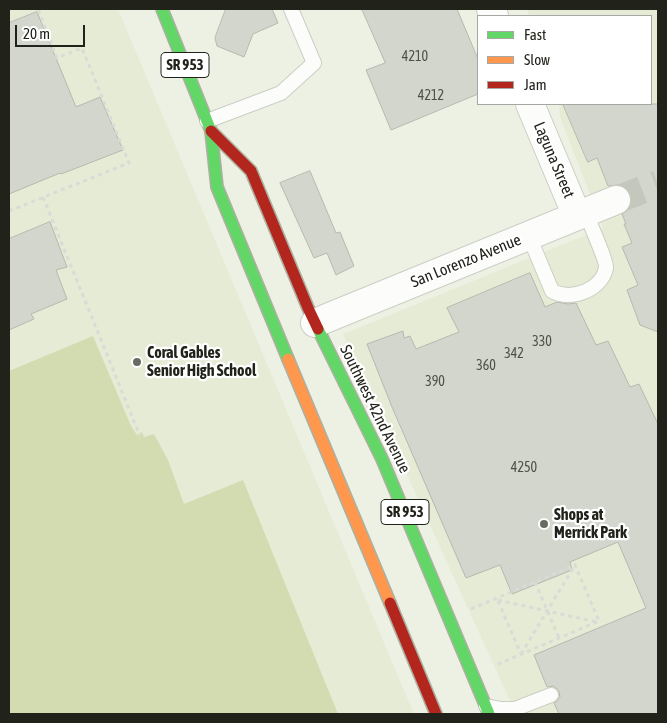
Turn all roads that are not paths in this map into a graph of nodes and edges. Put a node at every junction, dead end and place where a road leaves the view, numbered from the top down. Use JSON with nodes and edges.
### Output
{"nodes":[{"id":1,"x":162,"y":9,"type":"edge"},
{"id":2,"x":291,"y":9,"type":"edge"},
{"id":3,"x":530,"y":105,"type":"edge"},
{"id":4,"x":209,"y":126,"type":"junction"},
{"id":5,"x":616,"y":200,"type":"tunnel mouth"},
{"id":6,"x":581,"y":214,"type":"junction"},
{"id":7,"x":528,"y":236,"type":"junction"},
{"id":8,"x":315,"y":323,"type":"junction"},
{"id":9,"x":551,"y":695,"type":"dead end"},
{"id":10,"x":488,"y":710,"type":"edge"},
{"id":11,"x":436,"y":714,"type":"edge"}],
"edges":[{"from":1,"to":4,"type":"main road","name":"Southwest 42nd Avenue","number":"SR 953"},
{"from":2,"to":4,"type":"lane"},
{"from":3,"to":6,"type":"street","name":"Laguna Street"},
{"from":4,"to":8,"type":"main road","name":"Southwest 42nd Avenue","number":"SR 953"},
{"from":4,"to":11,"type":"main road","name":"Southwest 42nd Avenue","number":"SR 953"},
{"from":5,"to":6,"type":"street","name":"San Lorenzo Avenue"},
{"from":6,"to":7,"type":"street","name":"San Lorenzo Avenue"},
{"from":6,"to":7,"type":"lane"},
{"from":7,"to":8,"type":"street","name":"San Lorenzo Avenue"},
{"from":8,"to":10,"type":"main road","name":"Southwest 42nd Avenue","number":"SR 953"},
{"from":9,"to":10,"type":"lane"}]}
